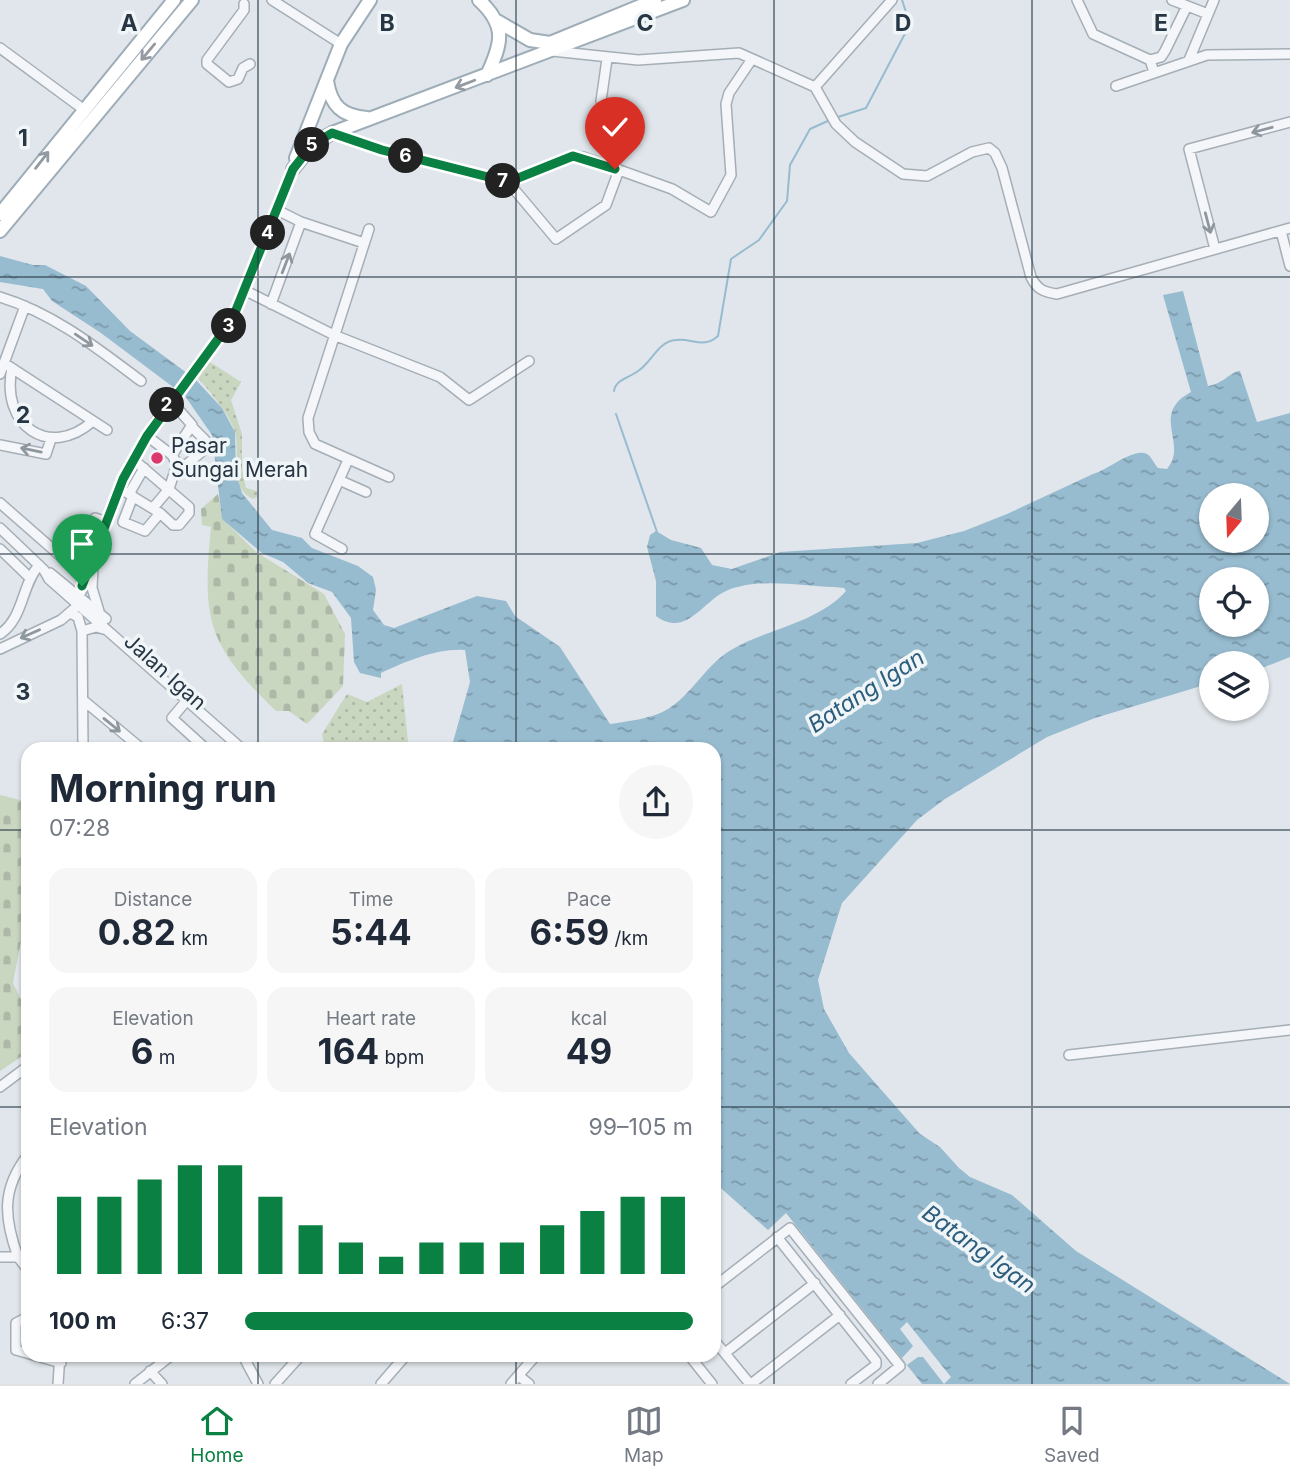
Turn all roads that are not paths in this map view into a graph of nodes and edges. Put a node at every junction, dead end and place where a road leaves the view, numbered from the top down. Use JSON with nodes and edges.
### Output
{"nodes":[{"id":1,"x":174,"y":0,"type":"edge"},
{"id":2,"x":192,"y":0,"type":"edge"},
{"id":3,"x":272,"y":0,"type":"edge"},
{"id":4,"x":370,"y":0,"type":"edge"},
{"id":5,"x":655,"y":0,"type":"edge"},
{"id":6,"x":683,"y":0,"type":"edge"},
{"id":7,"x":1077,"y":0,"type":"edge"},
{"id":8,"x":1172,"y":0,"type":"edge"},
{"id":9,"x":1214,"y":0,"type":"edge"},
{"id":10,"x":245,"y":1,"type":"edge"},
{"id":11,"x":480,"y":1,"type":"edge"},
{"id":12,"x":892,"y":1,"type":"edge"},
{"id":13,"x":1186,"y":6,"type":"junction"},
{"id":14,"x":1208,"y":14,"type":"junction"},
{"id":15,"x":497,"y":21,"type":"junction"},
{"id":16,"x":341,"y":44,"type":"junction"},
{"id":17,"x":0,"y":48,"type":"edge"},
{"id":18,"x":552,"y":51,"type":"junction"},
{"id":19,"x":1290,"y":54,"type":"edge"},
{"id":20,"x":607,"y":59,"type":"junction"},
{"id":21,"x":752,"y":59,"type":"junction"},
{"id":22,"x":1150,"y":60,"type":"junction"},
{"id":23,"x":1189,"y":60,"type":"junction"},
{"id":24,"x":250,"y":64,"type":"dead end"},
{"id":25,"x":1154,"y":72,"type":"junction"},
{"id":26,"x":487,"y":75,"type":"junction"},
{"id":27,"x":326,"y":78,"type":"junction"},
{"id":28,"x":1116,"y":86,"type":"dead end"},
{"id":29,"x":815,"y":87,"type":"junction"},
{"id":30,"x":601,"y":101,"type":"dead end"},
{"id":31,"x":83,"y":108,"type":"junction"},
{"id":32,"x":368,"y":120,"type":"junction"},
{"id":33,"x":1290,"y":122,"type":"edge"},
{"id":34,"x":332,"y":133,"type":"junction"},
{"id":35,"x":365,"y":145,"type":"junction"},
{"id":36,"x":293,"y":169,"type":"junction"},
{"id":37,"x":619,"y":170,"type":"junction"},
{"id":38,"x":508,"y":182,"type":"junction"},
{"id":39,"x":2,"y":206,"type":"edge"},
{"id":40,"x":276,"y":210,"type":"junction"},
{"id":41,"x":301,"y":222,"type":"junction"},
{"id":42,"x":369,"y":229,"type":"dead end"},
{"id":43,"x":1285,"y":230,"type":"edge"},
{"id":44,"x":0,"y":231,"type":"edge"},
{"id":45,"x":364,"y":243,"type":"junction"},
{"id":46,"x":1215,"y":249,"type":"junction"},
{"id":47,"x":1290,"y":266,"type":"edge"},
{"id":48,"x":246,"y":290,"type":"junction"},
{"id":49,"x":0,"y":297,"type":"edge"},
{"id":50,"x":271,"y":304,"type":"junction"},
{"id":51,"x":25,"y":306,"type":"junction"},
{"id":52,"x":334,"y":335,"type":"junction"},
{"id":53,"x":529,"y":361,"type":"dead end"},
{"id":54,"x":8,"y":365,"type":"junction"},
{"id":55,"x":0,"y":374,"type":"edge"},
{"id":56,"x":141,"y":381,"type":"dead end"},
{"id":57,"x":170,"y":401,"type":"junction"},
{"id":58,"x":93,"y":421,"type":"junction"},
{"id":59,"x":192,"y":428,"type":"junction"},
{"id":60,"x":107,"y":430,"type":"dead end"},
{"id":61,"x":147,"y":436,"type":"junction"},
{"id":62,"x":51,"y":439,"type":"junction"},
{"id":63,"x":0,"y":445,"type":"edge"},
{"id":64,"x":172,"y":455,"type":"junction"},
{"id":65,"x":134,"y":460,"type":"junction"},
{"id":66,"x":348,"y":460,"type":"junction"},
{"id":67,"x":177,"y":464,"type":"junction"},
{"id":68,"x":144,"y":468,"type":"junction"},
{"id":69,"x":389,"y":477,"type":"dead end"},
{"id":70,"x":339,"y":480,"type":"junction"},
{"id":71,"x":119,"y":488,"type":"junction"},
{"id":72,"x":169,"y":489,"type":"junction"},
{"id":73,"x":366,"y":492,"type":"dead end"},
{"id":74,"x":131,"y":495,"type":"junction"},
{"id":75,"x":0,"y":503,"type":"edge"},
{"id":76,"x":157,"y":511,"type":"junction"},
{"id":77,"x":106,"y":522,"type":"junction"},
{"id":78,"x":0,"y":528,"type":"edge"},
{"id":79,"x":0,"y":549,"type":"edge"},
{"id":80,"x":342,"y":549,"type":"dead end"},
{"id":81,"x":94,"y":551,"type":"junction"},
{"id":82,"x":41,"y":568,"type":"junction"},
{"id":83,"x":86,"y":574,"type":"junction"},
{"id":84,"x":29,"y":577,"type":"junction"},
{"id":85,"x":63,"y":582,"type":"junction"},
{"id":86,"x":79,"y":598,"type":"junction"},
{"id":87,"x":70,"y":613,"type":"junction"},
{"id":88,"x":103,"y":616,"type":"junction"},
{"id":89,"x":82,"y":631,"type":"junction"},
{"id":90,"x":111,"y":631,"type":"junction"},
{"id":91,"x":2,"y":633,"type":"edge"},
{"id":92,"x":10,"y":644,"type":"junction"},
{"id":93,"x":0,"y":649,"type":"edge"},
{"id":94,"x":188,"y":699,"type":"junction"},
{"id":95,"x":83,"y":700,"type":"junction"},
{"id":96,"x":83,"y":742,"type":"edge"},
{"id":97,"x":134,"y":742,"type":"edge"},
{"id":98,"x":198,"y":742,"type":"edge"},
{"id":99,"x":234,"y":742,"type":"edge"},
{"id":100,"x":243,"y":742,"type":"edge"},
{"id":101,"x":1290,"y":1030,"type":"edge"},
{"id":102,"x":1069,"y":1055,"type":"dead end"},
{"id":103,"x":21,"y":1071,"type":"edge"},
{"id":104,"x":0,"y":1087,"type":"edge"},
{"id":105,"x":21,"y":1166,"type":"edge"},
{"id":106,"x":777,"y":1237,"type":"junction"},
{"id":107,"x":0,"y":1257,"type":"edge"},
{"id":108,"x":18,"y":1257,"type":"junction"},
{"id":109,"x":21,"y":1261,"type":"edge"},
{"id":110,"x":721,"y":1281,"type":"edge"},
{"id":111,"x":815,"y":1283,"type":"junction"},
{"id":112,"x":840,"y":1315,"type":"junction"},
{"id":113,"x":21,"y":1320,"type":"edge"},
{"id":114,"x":721,"y":1348,"type":"edge"},
{"id":115,"x":21,"y":1351,"type":"edge"},
{"id":116,"x":725,"y":1353,"type":"junction"},
{"id":117,"x":60,"y":1362,"type":"edge"},
{"id":118,"x":162,"y":1362,"type":"edge"},
{"id":119,"x":247,"y":1362,"type":"edge"},
{"id":120,"x":295,"y":1362,"type":"edge"},
{"id":121,"x":400,"y":1362,"type":"edge"},
{"id":122,"x":530,"y":1362,"type":"edge"},
{"id":123,"x":694,"y":1362,"type":"edge"},
{"id":124,"x":150,"y":1371,"type":"junction"},
{"id":125,"x":519,"y":1376,"type":"junction"},
{"id":126,"x":58,"y":1384,"type":"edge"},
{"id":127,"x":135,"y":1384,"type":"edge"},
{"id":128,"x":162,"y":1384,"type":"edge"},
{"id":129,"x":258,"y":1384,"type":"edge"},
{"id":130,"x":275,"y":1384,"type":"edge"},
{"id":131,"x":381,"y":1384,"type":"edge"},
{"id":132,"x":511,"y":1384,"type":"edge"},
{"id":133,"x":529,"y":1384,"type":"edge"},
{"id":134,"x":712,"y":1384,"type":"edge"},
{"id":135,"x":750,"y":1384,"type":"edge"},
{"id":136,"x":851,"y":1384,"type":"edge"},
{"id":137,"x":878,"y":1384,"type":"edge"}],
"edges":[{"from":1,"to":31,"type":"main road"},
{"from":2,"to":44,"type":"main road","one_way":true},
{"from":3,"to":16,"type":"street"},
{"from":4,"to":16,"type":"main road"},
{"from":5,"to":15,"type":"main road"},
{"from":6,"to":18,"type":"main road"},
{"from":7,"to":22,"type":"street"},
{"from":8,"to":13,"type":"street"},
{"from":9,"to":14,"type":"street"},
{"from":10,"to":24,"type":"street"},
{"from":11,"to":15,"type":"main road"},
{"from":12,"to":29,"type":"street"},
{"from":13,"to":14,"type":"street"},
{"from":13,"to":22,"type":"street"},
{"from":14,"to":23,"type":"street"},
{"from":15,"to":26,"type":"main road"},
{"from":16,"to":27,"type":"main road"},
{"from":17,"to":31,"type":"street"},
{"from":18,"to":20,"type":"street"},
{"from":18,"to":26,"type":"main road"},
{"from":19,"to":23,"type":"street"},
{"from":20,"to":21,"type":"street"},
{"from":20,"to":30,"type":"street"},
{"from":21,"to":29,"type":"street"},
{"from":21,"to":37,"type":"street"},
{"from":22,"to":25,"type":"street"},
{"from":23,"to":25,"type":"street"},
{"from":25,"to":28,"type":"street"},
{"from":26,"to":32,"type":"main road","one_way":true},
{"from":27,"to":32,"type":"main road"},
{"from":27,"to":36,"type":"main road"},
{"from":29,"to":46,"type":"street"},
{"from":39,"to":31,"type":"main road","one_way":true},
{"from":32,"to":34,"type":"main road"},
{"from":32,"to":35,"type":"street"},
{"from":33,"to":46,"type":"street","one_way":true},
{"from":34,"to":35,"type":"street"},
{"from":34,"to":36,"type":"main road"},
{"from":35,"to":38,"type":"street"},
{"from":36,"to":40,"type":"street"},
{"from":37,"to":38,"type":"street"},
{"from":37,"to":38,"type":"street"},
{"from":40,"to":41,"type":"street"},
{"from":40,"to":48,"type":"street"},
{"from":41,"to":45,"type":"street"},
{"from":50,"to":41,"type":"street","one_way":true},
{"from":42,"to":45,"type":"street"},
{"from":43,"to":46,"type":"street"},
{"from":43,"to":47,"type":"street"},
{"from":45,"to":52,"type":"street"},
{"from":48,"to":50,"type":"street"},
{"from":48,"to":57,"type":"street"},
{"from":49,"to":51,"type":"street"},
{"from":50,"to":52,"type":"street"},
{"from":51,"to":54,"type":"street"},
{"from":51,"to":56,"type":"street","one_way":true},
{"from":52,"to":53,"type":"street"},
{"from":52,"to":66,"type":"street"},
{"from":54,"to":55,"type":"street"},
{"from":54,"to":58,"type":"street"},
{"from":54,"to":62,"type":"street"},
{"from":57,"to":59,"type":"street"},
{"from":57,"to":61,"type":"street"},
{"from":58,"to":60,"type":"street"},
{"from":58,"to":62,"type":"street"},
{"from":59,"to":64,"type":"street"},
{"from":59,"to":67,"type":"street"},
{"from":61,"to":64,"type":"street"},
{"from":61,"to":65,"type":"street"},
{"from":62,"to":63,"type":"street","one_way":true},
{"from":64,"to":67,"type":"street"},
{"from":65,"to":68,"type":"street"},
{"from":65,"to":71,"type":"street"},
{"from":66,"to":69,"type":"street"},
{"from":66,"to":70,"type":"street"},
{"from":67,"to":72,"type":"street"},
{"from":68,"to":72,"type":"street"},
{"from":68,"to":74,"type":"street"},
{"from":70,"to":73,"type":"street"},
{"from":70,"to":80,"type":"street"},
{"from":71,"to":74,"type":"street"},
{"from":71,"to":77,"type":"street"},
{"from":72,"to":76,"type":"street"},
{"from":72,"to":76,"type":"street"},
{"from":74,"to":76,"type":"street"},
{"from":74,"to":76,"type":"street"},
{"from":75,"to":77,"type":"street"},
{"from":77,"to":81,"type":"street"},
{"from":78,"to":82,"type":"street"},
{"from":79,"to":84,"type":"street"},
{"from":81,"to":83,"type":"street"},
{"from":81,"to":88,"type":"street"},
{"from":82,"to":84,"type":"street"},
{"from":82,"to":85,"type":"street"},
{"from":82,"to":86,"type":"street"},
{"from":83,"to":85,"type":"street"},
{"from":83,"to":86,"type":"street"},
{"from":84,"to":91,"type":"street"},
{"from":85,"to":86,"type":"street"},
{"from":86,"to":87,"type":"street"},
{"from":86,"to":88,"type":"street","name":"Jalan Igan"},
{"from":86,"to":89,"type":"street"},
{"from":86,"to":90,"type":"street","name":"Jalan Igan"},
{"from":87,"to":89,"type":"street"},
{"from":87,"to":92,"type":"street","one_way":true},
{"from":88,"to":100,"type":"street","name":"Jalan Igan"},
{"from":89,"to":90,"type":"street"},
{"from":89,"to":95,"type":"street"},
{"from":90,"to":94,"type":"street","name":"Jalan Igan"},
{"from":91,"to":92,"type":"street"},
{"from":92,"to":93,"type":"street"},
{"from":94,"to":98,"type":"street"},
{"from":94,"to":99,"type":"street","name":"Jalan Igan"},
{"from":95,"to":96,"type":"street"},
{"from":95,"to":97,"type":"street","one_way":true},
{"from":101,"to":102,"type":"street"},
{"from":103,"to":104,"type":"street"},
{"from":105,"to":108,"type":"street"},
{"from":106,"to":110,"type":"street"},
{"from":106,"to":111,"type":"street"},
{"from":106,"to":137,"type":"street"},
{"from":107,"to":108,"type":"street"},
{"from":108,"to":109,"type":"street"},
{"from":111,"to":112,"type":"street"},
{"from":111,"to":116,"type":"street"},
{"from":112,"to":135,"type":"street"},
{"from":112,"to":136,"type":"street"},
{"from":113,"to":115,"type":"street"},
{"from":114,"to":116,"type":"street"},
{"from":116,"to":135,"type":"street"},
{"from":117,"to":126,"type":"street"},
{"from":118,"to":124,"type":"street"},
{"from":119,"to":129,"type":"street"},
{"from":120,"to":130,"type":"street"},
{"from":121,"to":131,"type":"street"},
{"from":122,"to":125,"type":"street"},
{"from":123,"to":134,"type":"street"},
{"from":124,"to":127,"type":"street"},
{"from":124,"to":128,"type":"street"},
{"from":125,"to":132,"type":"street"},
{"from":125,"to":133,"type":"street"}]}
